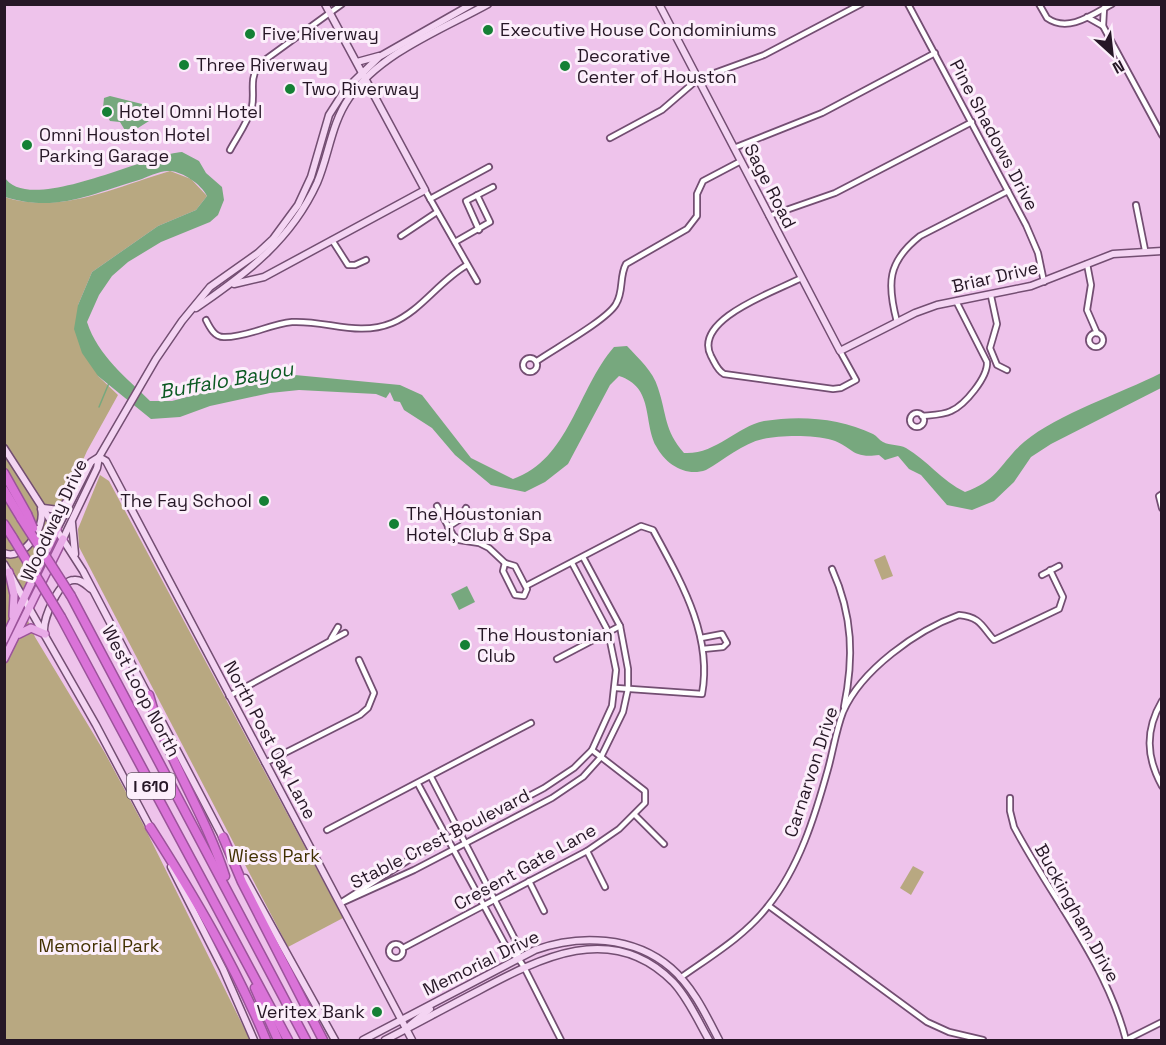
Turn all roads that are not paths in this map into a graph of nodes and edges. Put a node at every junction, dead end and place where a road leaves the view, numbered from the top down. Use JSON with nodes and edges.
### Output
{"nodes":[{"id":1,"x":325,"y":4,"type":"edge"},
{"id":2,"x":342,"y":4,"type":"edge"},
{"id":3,"x":472,"y":4,"type":"edge"},
{"id":4,"x":488,"y":4,"type":"edge"},
{"id":5,"x":659,"y":4,"type":"edge"},
{"id":6,"x":861,"y":4,"type":"edge"},
{"id":7,"x":908,"y":4,"type":"edge"},
{"id":8,"x":1039,"y":4,"type":"edge"},
{"id":9,"x":1112,"y":4,"type":"edge"},
{"id":10,"x":1104,"y":8,"type":"junction"},
{"id":11,"x":329,"y":12,"type":"junction"},
{"id":12,"x":1087,"y":17,"type":"junction"},
{"id":13,"x":1103,"y":26,"type":"junction"},
{"id":14,"x":430,"y":31,"type":"junction"},
{"id":15,"x":935,"y":53,"type":"junction"},
{"id":16,"x":382,"y":55,"type":"junction"},
{"id":17,"x":357,"y":62,"type":"junction"},
{"id":18,"x":362,"y":71,"type":"junction"},
{"id":19,"x":366,"y":79,"type":"junction"},
{"id":20,"x":698,"y":79,"type":"junction"},
{"id":21,"x":972,"y":122,"type":"junction"},
{"id":22,"x":1161,"y":134,"type":"edge"},
{"id":23,"x":610,"y":138,"type":"dead end"},
{"id":24,"x":734,"y":148,"type":"junction"},
{"id":25,"x":230,"y":150,"type":"dead end"},
{"id":26,"x":317,"y":153,"type":"junction"},
{"id":27,"x":325,"y":156,"type":"junction"},
{"id":28,"x":741,"y":161,"type":"junction"},
{"id":29,"x":489,"y":167,"type":"dead end"},
{"id":30,"x":493,"y":187,"type":"dead end"},
{"id":31,"x":425,"y":190,"type":"junction"},
{"id":32,"x":1008,"y":191,"type":"junction"},
{"id":33,"x":477,"y":195,"type":"junction"},
{"id":34,"x":430,"y":199,"type":"junction"},
{"id":35,"x":1136,"y":205,"type":"dead end"},
{"id":36,"x":301,"y":207,"type":"junction"},
{"id":37,"x":437,"y":212,"type":"junction"},
{"id":38,"x":769,"y":216,"type":"junction"},
{"id":39,"x":479,"y":230,"type":"junction"},
{"id":40,"x":401,"y":236,"type":"dead end"},
{"id":41,"x":332,"y":240,"type":"junction"},
{"id":42,"x":455,"y":242,"type":"junction"},
{"id":43,"x":1145,"y":250,"type":"junction"},
{"id":44,"x":1161,"y":251,"type":"edge"},
{"id":45,"x":264,"y":252,"type":"junction"},
{"id":46,"x":366,"y":260,"type":"dead end"},
{"id":47,"x":1087,"y":264,"type":"junction"},
{"id":48,"x":467,"y":265,"type":"junction"},
{"id":49,"x":255,"y":266,"type":"junction"},
{"id":50,"x":270,"y":273,"type":"junction"},
{"id":51,"x":801,"y":278,"type":"junction"},
{"id":52,"x":477,"y":281,"type":"dead end"},
{"id":53,"x":1044,"y":282,"type":"junction"},
{"id":54,"x":228,"y":286,"type":"junction"},
{"id":55,"x":991,"y":296,"type":"junction"},
{"id":56,"x":956,"y":301,"type":"junction"},
{"id":57,"x":189,"y":313,"type":"junction"},
{"id":58,"x":206,"y":320,"type":"dead end"},
{"id":59,"x":897,"y":322,"type":"junction"},
{"id":60,"x":1097,"y":333,"type":"dead end"},
{"id":61,"x":840,"y":351,"type":"junction"},
{"id":62,"x":537,"y":361,"type":"dead end"},
{"id":63,"x":1007,"y":370,"type":"dead end"},
{"id":64,"x":922,"y":416,"type":"dead end"},
{"id":65,"x":4,"y":448,"type":"edge"},
{"id":66,"x":99,"y":457,"type":"junction"},
{"id":67,"x":4,"y":473,"type":"edge"},
{"id":68,"x":78,"y":488,"type":"junction"},
{"id":69,"x":4,"y":490,"type":"edge"},
{"id":70,"x":1161,"y":494,"type":"edge"},
{"id":71,"x":38,"y":500,"type":"junction"},
{"id":72,"x":43,"y":507,"type":"junction"},
{"id":73,"x":437,"y":507,"type":"dead end"},
{"id":74,"x":466,"y":508,"type":"dead end"},
{"id":75,"x":1161,"y":508,"type":"edge"},
{"id":76,"x":24,"y":516,"type":"junction"},
{"id":77,"x":72,"y":520,"type":"junction"},
{"id":78,"x":4,"y":524,"type":"edge"},
{"id":79,"x":448,"y":527,"type":"junction"},
{"id":80,"x":57,"y":529,"type":"junction"},
{"id":81,"x":63,"y":539,"type":"junction"},
{"id":82,"x":4,"y":553,"type":"edge"},
{"id":83,"x":583,"y":557,"type":"junction"},
{"id":84,"x":505,"y":563,"type":"junction"},
{"id":85,"x":572,"y":563,"type":"junction"},
{"id":86,"x":4,"y":564,"type":"edge"},
{"id":87,"x":1059,"y":566,"type":"dead end"},
{"id":88,"x":832,"y":570,"type":"dead end"},
{"id":89,"x":1050,"y":570,"type":"junction"},
{"id":90,"x":9,"y":572,"type":"junction"},
{"id":91,"x":82,"y":572,"type":"junction"},
{"id":92,"x":1041,"y":574,"type":"dead end"},
{"id":93,"x":526,"y":586,"type":"junction"},
{"id":94,"x":94,"y":591,"type":"junction"},
{"id":95,"x":25,"y":599,"type":"junction"},
{"id":96,"x":30,"y":608,"type":"junction"},
{"id":97,"x":1034,"y":612,"type":"dead end"},
{"id":98,"x":1038,"y":619,"type":"junction"},
{"id":99,"x":12,"y":622,"type":"junction"},
{"id":100,"x":620,"y":626,"type":"junction"},
{"id":101,"x":339,"y":627,"type":"dead end"},
{"id":102,"x":608,"y":632,"type":"junction"},
{"id":103,"x":345,"y":633,"type":"dead end"},
{"id":104,"x":45,"y":634,"type":"junction"},
{"id":105,"x":17,"y":636,"type":"junction"},
{"id":106,"x":701,"y":638,"type":"junction"},
{"id":107,"x":4,"y":640,"type":"edge"},
{"id":108,"x":329,"y":642,"type":"junction"},
{"id":109,"x":703,"y":649,"type":"junction"},
{"id":110,"x":4,"y":659,"type":"edge"},
{"id":111,"x":556,"y":659,"type":"dead end"},
{"id":112,"x":359,"y":660,"type":"dead end"},
{"id":113,"x":616,"y":688,"type":"junction"},
{"id":114,"x":628,"y":689,"type":"junction"},
{"id":115,"x":149,"y":695,"type":"junction"},
{"id":116,"x":229,"y":696,"type":"junction"},
{"id":117,"x":1161,"y":701,"type":"edge"},
{"id":118,"x":843,"y":711,"type":"junction"},
{"id":119,"x":531,"y":723,"type":"dead end"},
{"id":120,"x":592,"y":750,"type":"junction"},
{"id":121,"x":602,"y":757,"type":"junction"},
{"id":122,"x":265,"y":763,"type":"junction"},
{"id":123,"x":430,"y":777,"type":"junction"},
{"id":124,"x":418,"y":784,"type":"junction"},
{"id":125,"x":1161,"y":786,"type":"edge"},
{"id":126,"x":529,"y":796,"type":"junction"},
{"id":127,"x":1010,"y":798,"type":"dead end"},
{"id":128,"x":535,"y":806,"type":"junction"},
{"id":129,"x":635,"y":815,"type":"junction"},
{"id":130,"x":150,"y":827,"type":"junction"},
{"id":131,"x":327,"y":830,"type":"dead end"},
{"id":132,"x":460,"y":832,"type":"junction"},
{"id":133,"x":222,"y":837,"type":"junction"},
{"id":134,"x":447,"y":839,"type":"junction"},
{"id":135,"x":465,"y":843,"type":"junction"},
{"id":136,"x":664,"y":844,"type":"dead end"},
{"id":137,"x":453,"y":850,"type":"junction"},
{"id":138,"x":587,"y":851,"type":"junction"},
{"id":139,"x":529,"y":881,"type":"junction"},
{"id":140,"x":605,"y":886,"type":"dead end"},
{"id":141,"x":231,"y":896,"type":"junction"},
{"id":142,"x":495,"y":900,"type":"junction"},
{"id":143,"x":341,"y":903,"type":"junction"},
{"id":144,"x":483,"y":906,"type":"junction"},
{"id":145,"x":769,"y":906,"type":"junction"},
{"id":146,"x":544,"y":911,"type":"dead end"},
{"id":147,"x":506,"y":920,"type":"junction"},
{"id":148,"x":495,"y":926,"type":"junction"},
{"id":149,"x":403,"y":948,"type":"dead end"},
{"id":150,"x":241,"y":954,"type":"junction"},
{"id":151,"x":518,"y":958,"type":"junction"},
{"id":152,"x":524,"y":967,"type":"junction"},
{"id":153,"x":680,"y":978,"type":"junction"},
{"id":154,"x":673,"y":982,"type":"junction"},
{"id":155,"x":448,"y":995,"type":"junction"},
{"id":156,"x":401,"y":1020,"type":"junction"},
{"id":157,"x":1161,"y":1022,"type":"edge"},
{"id":158,"x":329,"y":1030,"type":"junction"},
{"id":159,"x":406,"y":1030,"type":"junction"},
{"id":160,"x":322,"y":1036,"type":"edge"},
{"id":161,"x":306,"y":1040,"type":"edge"},
{"id":162,"x":254,"y":1041,"type":"edge"},
{"id":163,"x":266,"y":1041,"type":"edge"},
{"id":164,"x":278,"y":1041,"type":"edge"},
{"id":165,"x":288,"y":1041,"type":"edge"},
{"id":166,"x":328,"y":1041,"type":"edge"},
{"id":167,"x":335,"y":1041,"type":"edge"},
{"id":168,"x":363,"y":1041,"type":"edge"},
{"id":169,"x":385,"y":1041,"type":"edge"},
{"id":170,"x":412,"y":1041,"type":"edge"},
{"id":171,"x":561,"y":1041,"type":"edge"},
{"id":172,"x":709,"y":1041,"type":"edge"},
{"id":173,"x":719,"y":1041,"type":"edge"},
{"id":174,"x":982,"y":1041,"type":"edge"},
{"id":175,"x":1126,"y":1041,"type":"edge"}],
"edges":[{"from":1,"to":11,"type":"main road"},
{"from":2,"to":11,"type":"street"},
{"from":3,"to":14,"type":"main road","name":"Woodway Drive"},
{"from":4,"to":14,"type":"main road","name":"Woodway Drive"},
{"from":5,"to":20,"type":"main road","name":"Sage Road"},
{"from":6,"to":20,"type":"street"},
{"from":7,"to":15,"type":"street","name":"Pine Shadows Drive"},
{"from":8,"to":12,"type":"street"},
{"from":9,"to":10,"type":"street"},
{"from":10,"to":12,"type":"street"},
{"from":10,"to":13,"type":"street"},
{"from":11,"to":17,"type":"main road"},
{"from":11,"to":25,"type":"street"},
{"from":12,"to":13,"type":"street"},
{"from":13,"to":22,"type":"street"},
{"from":14,"to":16,"type":"main road","name":"Woodway Drive"},
{"from":14,"to":19,"type":"main road","name":"Woodway Drive"},
{"from":15,"to":21,"type":"street","name":"Pine Shadows Drive"},
{"from":15,"to":24,"type":"street"},
{"from":16,"to":17,"type":"main road"},
{"from":16,"to":18,"type":"main road","name":"Woodway Drive"},
{"from":17,"to":18,"type":"main road"},
{"from":18,"to":19,"type":"main road"},
{"from":18,"to":26,"type":"main road","name":"Woodway Drive"},
{"from":19,"to":27,"type":"main road","name":"Woodway Drive"},
{"from":19,"to":31,"type":"main road"},
{"from":20,"to":23,"type":"street"},
{"from":20,"to":24,"type":"main road","name":"Sage Road"},
{"from":21,"to":32,"type":"street","name":"Pine Shadows Drive"},
{"from":21,"to":38,"type":"street"},
{"from":24,"to":28,"type":"main road","name":"Sage Road"},
{"from":26,"to":27,"type":"main road"},
{"from":26,"to":36,"type":"main road","name":"Woodway Drive"},
{"from":27,"to":36,"type":"main road","name":"Woodway Drive"},
{"from":28,"to":38,"type":"main road","name":"Sage Road"},
{"from":28,"to":62,"type":"street"},
{"from":29,"to":34,"type":"street"},
{"from":30,"to":33,"type":"street"},
{"from":31,"to":34,"type":"street"},
{"from":31,"to":41,"type":"main road"},
{"from":32,"to":53,"type":"street","name":"Pine Shadows Drive"},
{"from":32,"to":59,"type":"street"},
{"from":33,"to":39,"type":"street"},
{"from":33,"to":39,"type":"street"},
{"from":34,"to":37,"type":"street"},
{"from":35,"to":43,"type":"street"},
{"from":36,"to":45,"type":"main road","name":"Woodway Drive"},
{"from":37,"to":40,"type":"street"},
{"from":37,"to":42,"type":"street"},
{"from":38,"to":51,"type":"main road","name":"Sage Road"},
{"from":39,"to":42,"type":"street"},
{"from":41,"to":46,"type":"street"},
{"from":41,"to":50,"type":"main road"},
{"from":42,"to":48,"type":"street"},
{"from":43,"to":44,"type":"main road","name":"Briar Drive"},
{"from":43,"to":47,"type":"main road","name":"Briar Drive"},
{"from":45,"to":49,"type":"main road","name":"Woodway Drive"},
{"from":45,"to":57,"type":"main road","name":"Woodway Drive"},
{"from":47,"to":53,"type":"main road","name":"Briar Drive"},
{"from":47,"to":60,"type":"street"},
{"from":48,"to":52,"type":"street"},
{"from":48,"to":58,"type":"street"},
{"from":49,"to":50,"type":"main road"},
{"from":49,"to":54,"type":"main road","name":"Woodway Drive"},
{"from":50,"to":54,"type":"main road"},
{"from":51,"to":61,"type":"main road","name":"Sage Road"},
{"from":51,"to":61,"type":"street","name":"Sage Road"},
{"from":53,"to":55,"type":"main road","name":"Briar Drive"},
{"from":54,"to":57,"type":"main road","name":"Woodway Drive"},
{"from":55,"to":56,"type":"main road","name":"Briar Drive"},
{"from":55,"to":63,"type":"street"},
{"from":56,"to":59,"type":"main road","name":"Briar Drive"},
{"from":56,"to":64,"type":"street"},
{"from":57,"to":66,"type":"main road","name":"Woodway Drive"},
{"from":59,"to":61,"type":"main road","name":"Briar Drive"},
{"from":65,"to":71,"type":"main road"},
{"from":66,"to":68,"type":"main road","name":"Woodway Drive"},
{"from":66,"to":77,"type":"main road","name":"Woodway Drive"},
{"from":66,"to":116,"type":"main road","name":"North Post Oak Lane"},
{"from":67,"to":76,"type":"highway"},
{"from":68,"to":72,"type":"main road"},
{"from":68,"to":80,"type":"main road","name":"Woodway Drive"},
{"from":69,"to":76,"type":"highway"},
{"from":70,"to":75,"type":"street"},
{"from":71,"to":72,"type":"main road"},
{"from":71,"to":82,"type":"main road"},
{"from":72,"to":80,"type":"main road"},
{"from":73,"to":79,"type":"street"},
{"from":74,"to":79,"type":"street"},
{"from":76,"to":141,"type":"highway","name":"West Loop North","number":"I 610","bridge":true},
{"from":77,"to":81,"type":"main road","name":"Woodway Drive"},
{"from":77,"to":91,"type":"main road"},
{"from":78,"to":150,"type":"highway","name":"West Loop North","number":"I 610","bridge":true},
{"from":79,"to":84,"type":"street"},
{"from":80,"to":81,"type":"main road"},
{"from":80,"to":95,"type":"main road","name":"Woodway Drive"},
{"from":81,"to":91,"type":"main road"},
{"from":81,"to":96,"type":"main road","name":"Woodway Drive"},
{"from":83,"to":85,"type":"street"},
{"from":83,"to":100,"type":"street","name":"Stable Crest Boulevard"},
{"from":83,"to":106,"type":"street"},
{"from":84,"to":93,"type":"street"},
{"from":84,"to":93,"type":"street"},
{"from":85,"to":93,"type":"street"},
{"from":85,"to":102,"type":"street","name":"Stable Crest Boulevard"},
{"from":86,"to":90,"type":"main road"},
{"from":87,"to":89,"type":"street"},
{"from":88,"to":118,"type":"street"},
{"from":89,"to":92,"type":"street"},
{"from":89,"to":98,"type":"street"},
{"from":90,"to":95,"type":"main road"},
{"from":90,"to":99,"type":"main road"},
{"from":91,"to":94,"type":"main road"},
{"from":94,"to":104,"type":"main road"},
{"from":94,"to":115,"type":"main road"},
{"from":95,"to":96,"type":"main road"},
{"from":95,"to":99,"type":"main road","name":"Woodway Drive"},
{"from":96,"to":104,"type":"main road"},
{"from":96,"to":105,"type":"main road","name":"Woodway Drive"},
{"from":97,"to":98,"type":"street"},
{"from":98,"to":118,"type":"street","name":"Carnarvon Drive"},
{"from":99,"to":107,"type":"main road","name":"Woodway Drive"},
{"from":100,"to":102,"type":"street"},
{"from":100,"to":114,"type":"street","name":"Stable Crest Boulevard"},
{"from":101,"to":108,"type":"street"},
{"from":102,"to":111,"type":"street"},
{"from":102,"to":113,"type":"street","name":"Stable Crest Boulevard"},
{"from":103,"to":108,"type":"street"},
{"from":104,"to":105,"type":"main road"},
{"from":104,"to":130,"type":"main road"},
{"from":105,"to":110,"type":"main road","name":"Woodway Drive"},
{"from":106,"to":109,"type":"street"},
{"from":106,"to":109,"type":"street"},
{"from":108,"to":116,"type":"street"},
{"from":109,"to":114,"type":"street"},
{"from":112,"to":122,"type":"street"},
{"from":113,"to":114,"type":"street"},
{"from":113,"to":120,"type":"street","name":"Stable Crest Boulevard"},
{"from":114,"to":121,"type":"street","name":"Stable Crest Boulevard"},
{"from":115,"to":133,"type":"main road"},
{"from":115,"to":141,"type":"highway"},
{"from":116,"to":122,"type":"main road","name":"North Post Oak Lane"},
{"from":117,"to":125,"type":"street"},
{"from":118,"to":145,"type":"street","name":"Carnarvon Drive"},
{"from":119,"to":123,"type":"street"},
{"from":120,"to":121,"type":"street"},
{"from":120,"to":126,"type":"street","name":"Stable Crest Boulevard"},
{"from":121,"to":128,"type":"street","name":"Stable Crest Boulevard"},
{"from":121,"to":129,"type":"street"},
{"from":122,"to":143,"type":"main road","name":"North Post Oak Lane"},
{"from":123,"to":124,"type":"street"},
{"from":123,"to":132,"type":"street"},
{"from":124,"to":131,"type":"street"},
{"from":124,"to":134,"type":"street"},
{"from":126,"to":128,"type":"street"},
{"from":126,"to":132,"type":"street","name":"Stable Crest Boulevard"},
{"from":127,"to":175,"type":"street","name":"Buckingham Drive"},
{"from":128,"to":135,"type":"street","name":"Stable Crest Boulevard"},
{"from":129,"to":136,"type":"street"},
{"from":129,"to":138,"type":"street","name":"Cresent Gate Lane"},
{"from":130,"to":162,"type":"main road"},
{"from":130,"to":163,"type":"highway"},
{"from":132,"to":134,"type":"street","name":"Stable Crest Boulevard"},
{"from":132,"to":135,"type":"street"},
{"from":133,"to":158,"type":"main road"},
{"from":133,"to":160,"type":"highway"},
{"from":134,"to":137,"type":"street"},
{"from":134,"to":143,"type":"street","name":"Stable Crest Boulevard"},
{"from":135,"to":137,"type":"street","name":"Stable Crest Boulevard"},
{"from":135,"to":142,"type":"street"},
{"from":137,"to":143,"type":"street","name":"Stable Crest Boulevard"},
{"from":137,"to":144,"type":"street"},
{"from":138,"to":139,"type":"street","name":"Cresent Gate Lane"},
{"from":138,"to":140,"type":"street"},
{"from":139,"to":142,"type":"street","name":"Cresent Gate Lane"},
{"from":139,"to":146,"type":"street"},
{"from":141,"to":161,"type":"highway","name":"West Loop North","number":"I 610"},
{"from":142,"to":144,"type":"street","name":"Cresent Gate Lane"},
{"from":142,"to":147,"type":"street"},
{"from":143,"to":156,"type":"main road","name":"North Post Oak Lane"},
{"from":144,"to":148,"type":"street"},
{"from":144,"to":149,"type":"street","name":"Cresent Gate Lane"},
{"from":145,"to":153,"type":"street","name":"Carnarvon Drive"},
{"from":145,"to":174,"type":"street"},
{"from":147,"to":148,"type":"street"},
{"from":147,"to":151,"type":"street"},
{"from":148,"to":151,"type":"street"},
{"from":150,"to":164,"type":"highway"},
{"from":150,"to":165,"type":"highway","name":"West Loop North","number":"I 610"},
{"from":151,"to":152,"type":"street"},
{"from":151,"to":153,"type":"main road","name":"Memorial Drive"},
{"from":151,"to":155,"type":"main road","name":"Memorial Drive"},
{"from":152,"to":154,"type":"main road","name":"Memorial Drive"},
{"from":152,"to":159,"type":"main road","name":"Memorial Drive"},
{"from":152,"to":171,"type":"street"},
{"from":153,"to":154,"type":"street","name":"Carnarvon Drive"},
{"from":153,"to":173,"type":"main road","name":"Memorial Drive"},
{"from":154,"to":172,"type":"main road","name":"Memorial Drive"},
{"from":155,"to":156,"type":"main road","name":"Memorial Drive"},
{"from":155,"to":159,"type":"main road"},
{"from":156,"to":159,"type":"main road","name":"North Post Oak Lane"},
{"from":156,"to":168,"type":"main road","name":"Memorial Drive"},
{"from":157,"to":175,"type":"street"},
{"from":158,"to":166,"type":"main road"},
{"from":158,"to":167,"type":"main road"},
{"from":159,"to":169,"type":"main road","name":"Memorial Drive"},
{"from":159,"to":170,"type":"main road","name":"North Post Oak Lane"}]}
